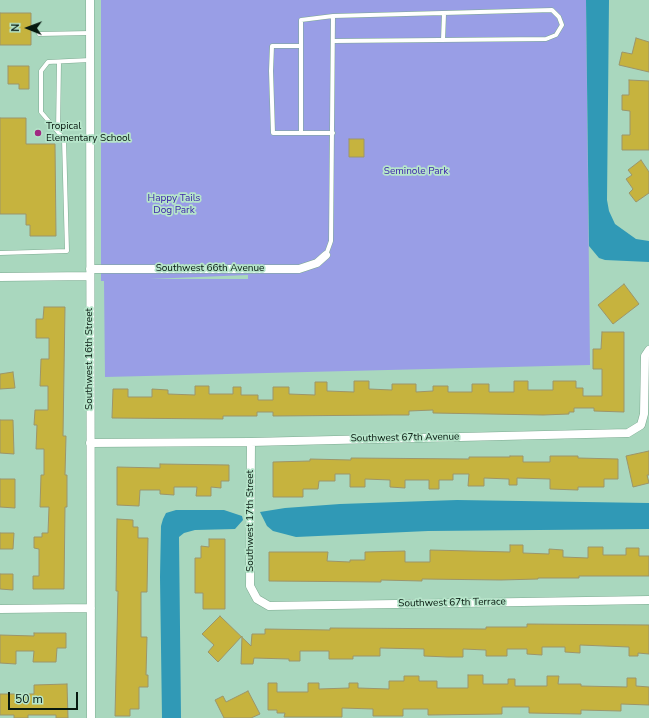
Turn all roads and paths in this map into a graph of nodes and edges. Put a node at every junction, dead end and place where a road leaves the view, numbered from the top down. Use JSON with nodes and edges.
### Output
{"nodes":[{"id":1,"x":90,"y":0,"type":"edge"},
{"id":2,"x":444,"y":14,"type":"junction"},
{"id":3,"x":333,"y":16,"type":"junction"},
{"id":4,"x":90,"y":33,"type":"junction"},
{"id":5,"x":39,"y":34,"type":"dead end"},
{"id":6,"x":443,"y":40,"type":"junction"},
{"id":7,"x":334,"y":41,"type":"junction"},
{"id":8,"x":301,"y":46,"type":"junction"},
{"id":9,"x":90,"y":60,"type":"junction"},
{"id":10,"x":59,"y":62,"type":"junction"},
{"id":11,"x":58,"y":132,"type":"junction"},
{"id":12,"x":301,"y":133,"type":"junction"},
{"id":13,"x":333,"y":133,"type":"junction"},
{"id":14,"x":0,"y":253,"type":"edge"},
{"id":15,"x":326,"y":255,"type":"joint"},
{"id":16,"x":90,"y":272,"type":"junction"},
{"id":17,"x":0,"y":277,"type":"edge"},
{"id":18,"x":649,"y":350,"type":"edge"},
{"id":19,"x":251,"y":442,"type":"junction"},
{"id":20,"x":90,"y":443,"type":"junction"},
{"id":21,"x":257,"y":599,"type":"joint"},
{"id":22,"x":649,"y":600,"type":"edge"},
{"id":23,"x":91,"y":608,"type":"junction"},
{"id":24,"x":0,"y":609,"type":"edge"},
{"id":25,"x":91,"y":718,"type":"edge"}],
"edges":[{"from":1,"to":4,"type":"street","name":"Southwest 16th Street"},
{"from":2,"to":3,"type":"lane"},
{"from":2,"to":6,"type":"lane"},
{"from":2,"to":6,"type":"lane"},
{"from":3,"to":7,"type":"lane"},
{"from":3,"to":8,"type":"lane"},
{"from":4,"to":5,"type":"lane"},
{"from":4,"to":9,"type":"street","name":"Southwest 16th Street"},
{"from":6,"to":7,"type":"lane"},
{"from":7,"to":13,"type":"lane"},
{"from":8,"to":12,"type":"lane"},
{"from":8,"to":12,"type":"lane"},
{"from":9,"to":10,"type":"lane"},
{"from":9,"to":16,"type":"street","name":"Southwest 16th Street"},
{"from":10,"to":11,"type":"lane"},
{"from":10,"to":11,"type":"lane"},
{"from":11,"to":14,"type":"lane"},
{"from":12,"to":13,"type":"lane"},
{"from":13,"to":15,"type":"lane"},
{"from":15,"to":16,"type":"street","name":"Southwest 66th Avenue"},
{"from":16,"to":17,"type":"street","name":"Southwest 66th Avenue"},
{"from":16,"to":20,"type":"street","name":"Southwest 16th Street"},
{"from":18,"to":19,"type":"street","name":"Southwest 67th Avenue"},
{"from":19,"to":20,"type":"street","name":"Southwest 67th Avenue"},
{"from":19,"to":21,"type":"street","name":"Southwest 17th Street"},
{"from":20,"to":23,"type":"street","name":"Southwest 16th Street"},
{"from":21,"to":22,"type":"street","name":"Southwest 67th Terrace"},
{"from":23,"to":24,"type":"street"},
{"from":23,"to":25,"type":"street","name":"Southwest 16th Street"}]}
